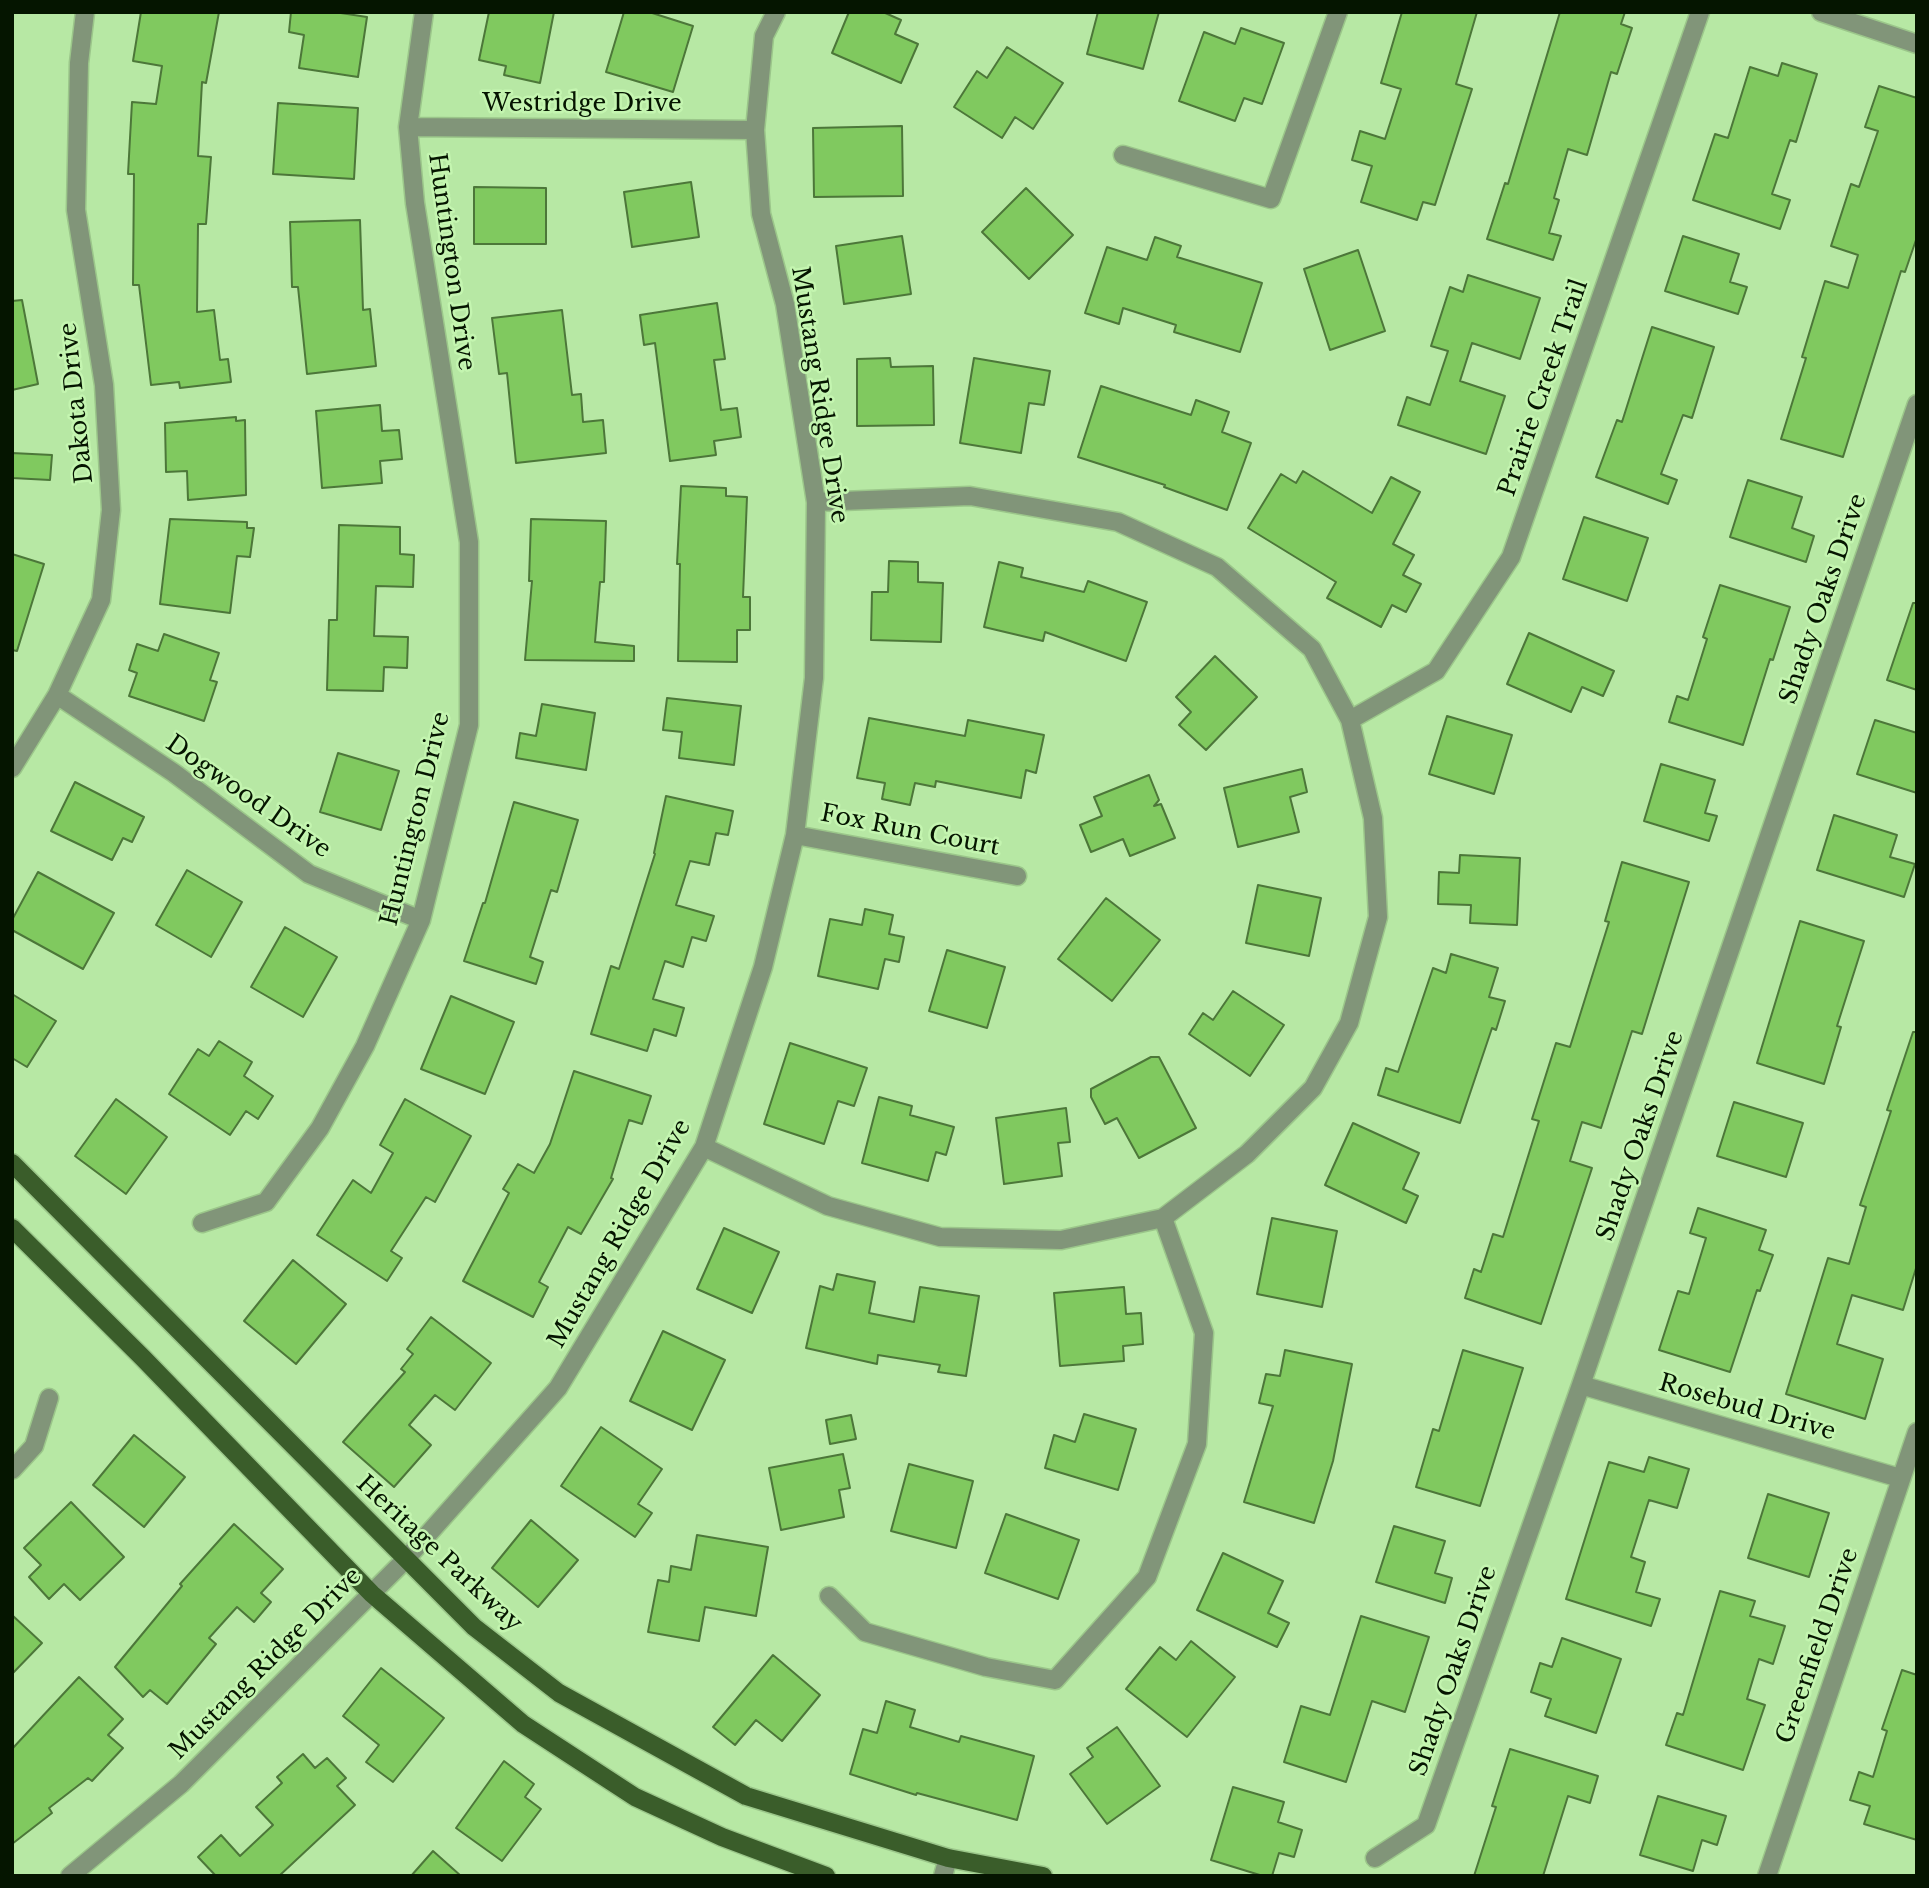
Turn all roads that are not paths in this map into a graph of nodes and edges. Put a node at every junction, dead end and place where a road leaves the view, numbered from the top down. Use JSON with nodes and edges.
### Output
{"nodes":[{"id":1,"x":85,"y":12,"type":"edge"},
{"id":2,"x":424,"y":12,"type":"edge"},
{"id":3,"x":776,"y":12,"type":"edge"},
{"id":4,"x":1338,"y":12,"type":"edge"},
{"id":5,"x":1700,"y":12,"type":"edge"},
{"id":6,"x":1821,"y":12,"type":"edge"},
{"id":7,"x":1917,"y":44,"type":"edge"},
{"id":8,"x":408,"y":127,"type":"junction"},
{"id":9,"x":755,"y":130,"type":"junction"},
{"id":10,"x":1123,"y":155,"type":"dead end"},
{"id":11,"x":1917,"y":404,"type":"edge"},
{"id":12,"x":816,"y":502,"type":"junction"},
{"id":13,"x":57,"y":695,"type":"junction"},
{"id":14,"x":1350,"y":720,"type":"junction"},
{"id":15,"x":12,"y":768,"type":"edge"},
{"id":16,"x":794,"y":835,"type":"junction"},
{"id":17,"x":1017,"y":876,"type":"dead end"},
{"id":18,"x":421,"y":920,"type":"junction"},
{"id":19,"x":704,"y":1147,"type":"junction"},
{"id":20,"x":12,"y":1163,"type":"edge"},
{"id":21,"x":1164,"y":1218,"type":"junction"},
{"id":22,"x":202,"y":1223,"type":"dead end"},
{"id":23,"x":12,"y":1228,"type":"edge"},
{"id":24,"x":1581,"y":1385,"type":"junction"},
{"id":25,"x":49,"y":1398,"type":"dead end"},
{"id":26,"x":1917,"y":1432,"type":"edge"},
{"id":27,"x":12,"y":1470,"type":"edge"},
{"id":28,"x":1900,"y":1478,"type":"junction"},
{"id":29,"x":405,"y":1560,"type":"junction"},
{"id":30,"x":372,"y":1594,"type":"junction"},
{"id":31,"x":829,"y":1596,"type":"dead end"},
{"id":32,"x":1375,"y":1858,"type":"dead end"},
{"id":33,"x":946,"y":1867,"type":"edge"},
{"id":34,"x":71,"y":1876,"type":"edge"},
{"id":35,"x":827,"y":1876,"type":"edge"},
{"id":36,"x":1043,"y":1876,"type":"edge"},
{"id":37,"x":1767,"y":1876,"type":"edge"}],
"edges":[{"from":1,"to":13,"type":"street","name":"Dakota Drive"},
{"from":2,"to":8,"type":"street","name":"Huntington Drive"},
{"from":3,"to":9,"type":"street","name":"Mustang Ridge Drive"},
{"from":4,"to":10,"type":"street"},
{"from":5,"to":14,"type":"street","name":"Prairie Creek Trail"},
{"from":6,"to":7,"type":"street"},
{"from":8,"to":9,"type":"street","name":"Westridge Drive"},
{"from":8,"to":18,"type":"street","name":"Huntington Drive"},
{"from":9,"to":12,"type":"street","name":"Mustang Ridge Drive"},
{"from":11,"to":24,"type":"street","name":"Shady Oaks Drive"},
{"from":12,"to":14,"type":"street"},
{"from":12,"to":16,"type":"street","name":"Mustang Ridge Drive"},
{"from":13,"to":15,"type":"street","name":"Dakota Drive"},
{"from":13,"to":18,"type":"street","name":"Dogwood Drive"},
{"from":14,"to":21,"type":"street"},
{"from":16,"to":17,"type":"street","name":"Fox Run Court"},
{"from":16,"to":19,"type":"street","name":"Mustang Ridge Drive"},
{"from":18,"to":22,"type":"street","name":"Huntington Drive"},
{"from":19,"to":21,"type":"street"},
{"from":19,"to":29,"type":"street","name":"Mustang Ridge Drive"},
{"from":20,"to":29,"type":"main road","name":"Heritage Parkway"},
{"from":21,"to":31,"type":"street"},
{"from":23,"to":30,"type":"main road"},
{"from":24,"to":28,"type":"street","name":"Rosebud Drive"},
{"from":24,"to":32,"type":"street","name":"Shady Oaks Drive"},
{"from":25,"to":27,"type":"street"},
{"from":26,"to":28,"type":"street","name":"Greenfield Drive"},
{"from":28,"to":37,"type":"street","name":"Greenfield Drive"},
{"from":29,"to":30,"type":"street","name":"Mustang Ridge Drive"},
{"from":29,"to":33,"type":"main road","name":"Heritage Parkway"},
{"from":30,"to":34,"type":"street","name":"Mustang Ridge Drive"},
{"from":30,"to":35,"type":"main road"},
{"from":33,"to":36,"type":"main road","name":"Heritage Parkway"}]}
